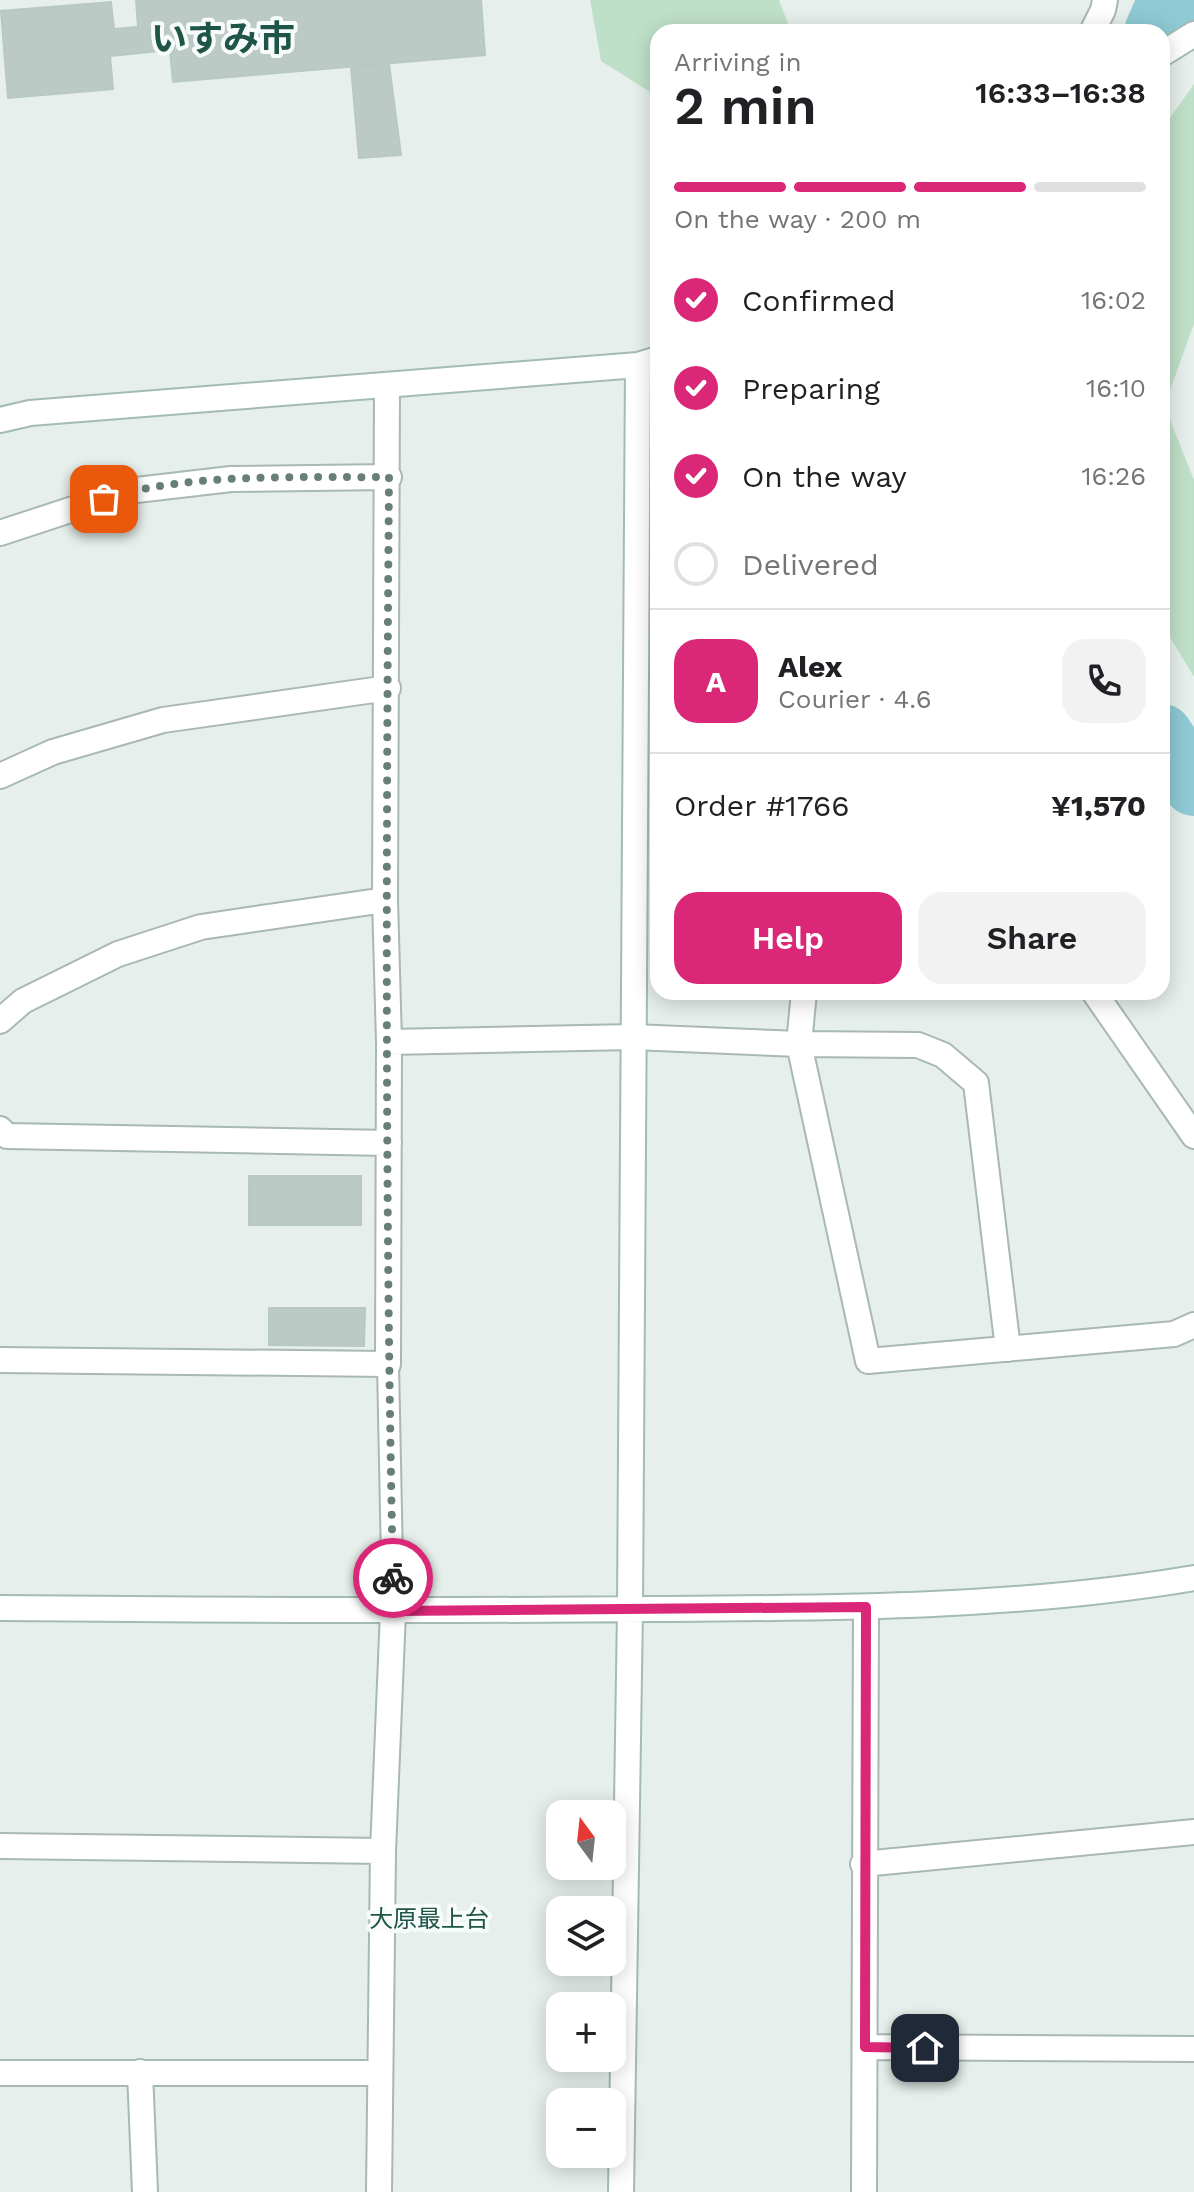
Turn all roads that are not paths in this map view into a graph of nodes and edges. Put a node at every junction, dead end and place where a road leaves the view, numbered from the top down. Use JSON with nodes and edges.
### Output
{"nodes":[{"id":1,"x":1105,"y":0,"type":"edge"},
{"id":2,"x":1096,"y":24,"type":"edge"},
{"id":3,"x":1194,"y":34,"type":"edge"},
{"id":4,"x":1170,"y":49,"type":"edge"},
{"id":5,"x":648,"y":362,"type":"edge"},
{"id":6,"x":387,"y":386,"type":"junction"},
{"id":7,"x":0,"y":420,"type":"edge"},
{"id":8,"x":389,"y":477,"type":"junction"},
{"id":9,"x":0,"y":533,"type":"edge"},
{"id":10,"x":388,"y":688,"type":"junction"},
{"id":11,"x":0,"y":776,"type":"edge"},
{"id":12,"x":385,"y":900,"type":"junction"},
{"id":13,"x":803,"y":1000,"type":"edge"},
{"id":14,"x":1100,"y":1000,"type":"edge"},
{"id":15,"x":0,"y":1021,"type":"edge"},
{"id":16,"x":633,"y":1037,"type":"junction"},
{"id":17,"x":389,"y":1042,"type":"junction"},
{"id":18,"x":799,"y":1044,"type":"junction"},
{"id":19,"x":0,"y":1129,"type":"edge"},
{"id":20,"x":1194,"y":1136,"type":"edge"},
{"id":21,"x":389,"y":1143,"type":"junction"},
{"id":22,"x":1194,"y":1325,"type":"edge"},
{"id":23,"x":1008,"y":1349,"type":"junction"},
{"id":24,"x":0,"y":1360,"type":"edge"},
{"id":25,"x":388,"y":1364,"type":"junction"},
{"id":26,"x":1194,"y":1578,"type":"edge"},
{"id":27,"x":866,"y":1607,"type":"junction"},
{"id":28,"x":0,"y":1608,"type":"edge"},
{"id":29,"x":630,"y":1609,"type":"junction"},
{"id":30,"x":393,"y":1611,"type":"junction"},
{"id":31,"x":1194,"y":1832,"type":"edge"},
{"id":32,"x":0,"y":1846,"type":"edge"},
{"id":33,"x":383,"y":1851,"type":"junction"},
{"id":34,"x":863,"y":1864,"type":"junction"},
{"id":35,"x":865,"y":2047,"type":"junction"},
{"id":36,"x":1194,"y":2049,"type":"edge"},
{"id":37,"x":140,"y":2072,"type":"junction"},
{"id":38,"x":0,"y":2073,"type":"edge"},
{"id":39,"x":380,"y":2073,"type":"junction"},
{"id":40,"x":145,"y":2192,"type":"edge"},
{"id":41,"x":379,"y":2192,"type":"edge"},
{"id":42,"x":621,"y":2192,"type":"edge"},
{"id":43,"x":864,"y":2192,"type":"edge"}],
"edges":[{"from":1,"to":2,"type":"street"},
{"from":3,"to":4,"type":"street"},
{"from":5,"to":6,"type":"street"},
{"from":5,"to":16,"type":"street"},
{"from":6,"to":7,"type":"street"},
{"from":6,"to":8,"type":"street"},
{"from":8,"to":9,"type":"street"},
{"from":8,"to":10,"type":"street"},
{"from":10,"to":11,"type":"street"},
{"from":10,"to":12,"type":"street"},
{"from":12,"to":15,"type":"street"},
{"from":12,"to":17,"type":"street"},
{"from":13,"to":18,"type":"street"},
{"from":14,"to":20,"type":"street"},
{"from":16,"to":17,"type":"street"},
{"from":16,"to":18,"type":"street"},
{"from":16,"to":29,"type":"street"},
{"from":17,"to":21,"type":"street"},
{"from":18,"to":23,"type":"street"},
{"from":18,"to":23,"type":"street"},
{"from":19,"to":21,"type":"street"},
{"from":21,"to":25,"type":"street"},
{"from":22,"to":23,"type":"street"},
{"from":24,"to":25,"type":"street"},
{"from":25,"to":30,"type":"lane"},
{"from":26,"to":27,"type":"street"},
{"from":27,"to":29,"type":"street"},
{"from":27,"to":34,"type":"street"},
{"from":28,"to":30,"type":"street"},
{"from":29,"to":30,"type":"street"},
{"from":29,"to":42,"type":"street"},
{"from":30,"to":33,"type":"street"},
{"from":31,"to":34,"type":"street"},
{"from":32,"to":33,"type":"street"},
{"from":33,"to":39,"type":"street"},
{"from":34,"to":35,"type":"street"},
{"from":35,"to":36,"type":"street"},
{"from":35,"to":43,"type":"street"},
{"from":37,"to":38,"type":"street"},
{"from":37,"to":39,"type":"street"},
{"from":37,"to":40,"type":"street"},
{"from":39,"to":41,"type":"street"}]}
